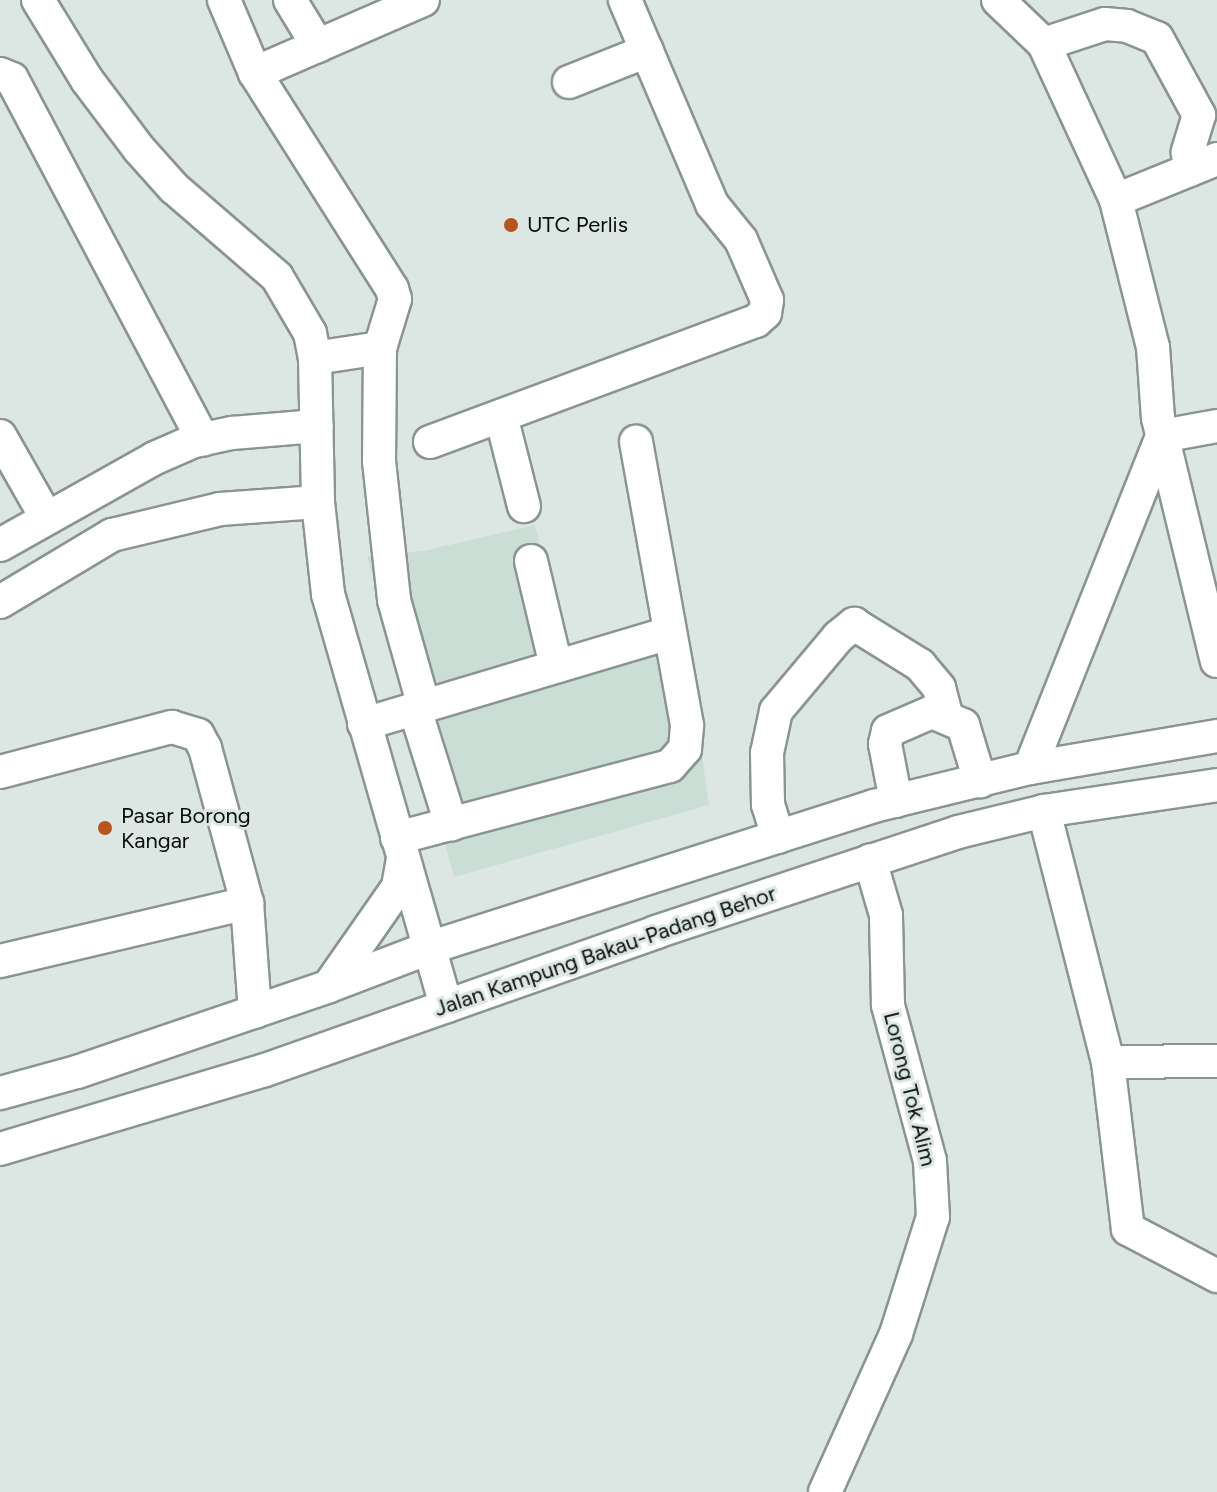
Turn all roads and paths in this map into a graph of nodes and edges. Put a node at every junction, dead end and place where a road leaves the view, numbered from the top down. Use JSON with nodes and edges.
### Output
{"nodes":[{"id":1,"x":38,"y":0,"type":"edge"},
{"id":2,"x":224,"y":0,"type":"edge"},
{"id":3,"x":290,"y":0,"type":"edge"},
{"id":4,"x":423,"y":0,"type":"edge"},
{"id":5,"x":625,"y":0,"type":"edge"},
{"id":6,"x":998,"y":0,"type":"edge"},
{"id":7,"x":1044,"y":44,"type":"junction"},
{"id":8,"x":318,"y":46,"type":"junction"},
{"id":9,"x":647,"y":51,"type":"junction"},
{"id":10,"x":255,"y":73,"type":"junction"},
{"id":11,"x":0,"y":74,"type":"edge"},
{"id":12,"x":569,"y":82,"type":"dead end"},
{"id":13,"x":1204,"y":164,"type":"edge"},
{"id":14,"x":1116,"y":200,"type":"junction"},
{"id":15,"x":380,"y":348,"type":"junction"},
{"id":16,"x":315,"y":358,"type":"junction"},
{"id":17,"x":501,"y":416,"type":"junction"},
{"id":18,"x":317,"y":426,"type":"junction"},
{"id":19,"x":1217,"y":426,"type":"edge"},
{"id":20,"x":0,"y":436,"type":"edge"},
{"id":21,"x":1162,"y":436,"type":"junction"},
{"id":22,"x":203,"y":439,"type":"junction"},
{"id":23,"x":636,"y":442,"type":"dead end"},
{"id":24,"x":379,"y":461,"type":"junction"},
{"id":25,"x":318,"y":502,"type":"junction"},
{"id":26,"x":524,"y":506,"type":"dead end"},
{"id":27,"x":46,"y":517,"type":"junction"},
{"id":28,"x":0,"y":545,"type":"edge"},
{"id":29,"x":531,"y":561,"type":"dead end"},
{"id":30,"x":0,"y":602,"type":"edge"},
{"id":31,"x":670,"y":633,"type":"junction"},
{"id":32,"x":1217,"y":661,"type":"edge"},
{"id":33,"x":556,"y":666,"type":"junction"},
{"id":34,"x":420,"y":708,"type":"junction"},
{"id":35,"x":946,"y":715,"type":"junction"},
{"id":36,"x":364,"y":724,"type":"junction"},
{"id":37,"x":1217,"y":736,"type":"edge"},
{"id":38,"x":1030,"y":768,"type":"junction"},
{"id":39,"x":0,"y":772,"type":"edge"},
{"id":40,"x":980,"y":781,"type":"junction"},
{"id":41,"x":1217,"y":785,"type":"edge"},
{"id":42,"x":896,"y":801,"type":"junction"},
{"id":43,"x":1044,"y":811,"type":"junction"},
{"id":44,"x":451,"y":824,"type":"junction"},
{"id":45,"x":778,"y":837,"type":"junction"},
{"id":46,"x":400,"y":849,"type":"junction"},
{"id":47,"x":870,"y":860,"type":"junction"},
{"id":48,"x":247,"y":903,"type":"junction"},
{"id":49,"x":429,"y":948,"type":"junction"},
{"id":50,"x":0,"y":961,"type":"edge"},
{"id":51,"x":329,"y":986,"type":"junction"},
{"id":52,"x":446,"y":1006,"type":"junction"},
{"id":53,"x":255,"y":1012,"type":"junction"},
{"id":54,"x":1217,"y":1061,"type":"edge"},
{"id":55,"x":1108,"y":1062,"type":"junction"},
{"id":56,"x":0,"y":1093,"type":"edge"},
{"id":57,"x":0,"y":1149,"type":"edge"},
{"id":58,"x":1217,"y":1276,"type":"edge"},
{"id":59,"x":825,"y":1492,"type":"edge"}],
"edges":[{"from":1,"to":16,"type":"street"},
{"from":2,"to":10,"type":"street"},
{"from":3,"to":8,"type":"street"},
{"from":4,"to":8,"type":"street"},
{"from":5,"to":9,"type":"street"},
{"from":6,"to":7,"type":"street"},
{"from":7,"to":13,"type":"street"},
{"from":7,"to":14,"type":"street"},
{"from":8,"to":10,"type":"street"},
{"from":9,"to":12,"type":"street"},
{"from":9,"to":17,"type":"street"},
{"from":10,"to":15,"type":"street"},
{"from":11,"to":22,"type":"street"},
{"from":13,"to":14,"type":"street"},
{"from":14,"to":21,"type":"street"},
{"from":15,"to":16,"type":"street"},
{"from":15,"to":24,"type":"street"},
{"from":16,"to":18,"type":"street"},
{"from":17,"to":24,"type":"street"},
{"from":17,"to":26,"type":"street"},
{"from":18,"to":22,"type":"street"},
{"from":18,"to":25,"type":"street"},
{"from":19,"to":21,"type":"street"},
{"from":20,"to":27,"type":"street"},
{"from":21,"to":32,"type":"street"},
{"from":21,"to":38,"type":"street"},
{"from":22,"to":27,"type":"street"},
{"from":23,"to":31,"type":"street"},
{"from":24,"to":34,"type":"street"},
{"from":25,"to":30,"type":"street"},
{"from":25,"to":36,"type":"street"},
{"from":27,"to":28,"type":"street"},
{"from":29,"to":33,"type":"street"},
{"from":31,"to":33,"type":"street"},
{"from":31,"to":44,"type":"street"},
{"from":33,"to":34,"type":"street"},
{"from":34,"to":36,"type":"street"},
{"from":34,"to":44,"type":"street"},
{"from":35,"to":40,"type":"street"},
{"from":35,"to":42,"type":"street"},
{"from":35,"to":45,"type":"street"},
{"from":36,"to":46,"type":"street"},
{"from":37,"to":38,"type":"street"},
{"from":38,"to":40,"type":"street"},
{"from":39,"to":48,"type":"street"},
{"from":40,"to":42,"type":"street"},
{"from":41,"to":43,"type":"street","name":"Jalan Kampung Bakau-Padang Behor"},
{"from":42,"to":45,"type":"street"},
{"from":43,"to":47,"type":"street","name":"Jalan Kampung Bakau-Padang Behor"},
{"from":43,"to":55,"type":"street"},
{"from":44,"to":46,"type":"street"},
{"from":45,"to":49,"type":"street"},
{"from":46,"to":49,"type":"street"},
{"from":46,"to":51,"type":"street"},
{"from":47,"to":52,"type":"street","name":"Jalan Kampung Bakau-Padang Behor"},
{"from":47,"to":59,"type":"street","name":"Lorong Tok Alim"},
{"from":48,"to":50,"type":"street"},
{"from":48,"to":53,"type":"street"},
{"from":49,"to":51,"type":"street"},
{"from":49,"to":52,"type":"street"},
{"from":51,"to":53,"type":"street"},
{"from":52,"to":57,"type":"street","name":"Jalan Kampung Bakau-Padang Behor"},
{"from":53,"to":56,"type":"street"},
{"from":54,"to":55,"type":"street"},
{"from":55,"to":58,"type":"street"}]}
